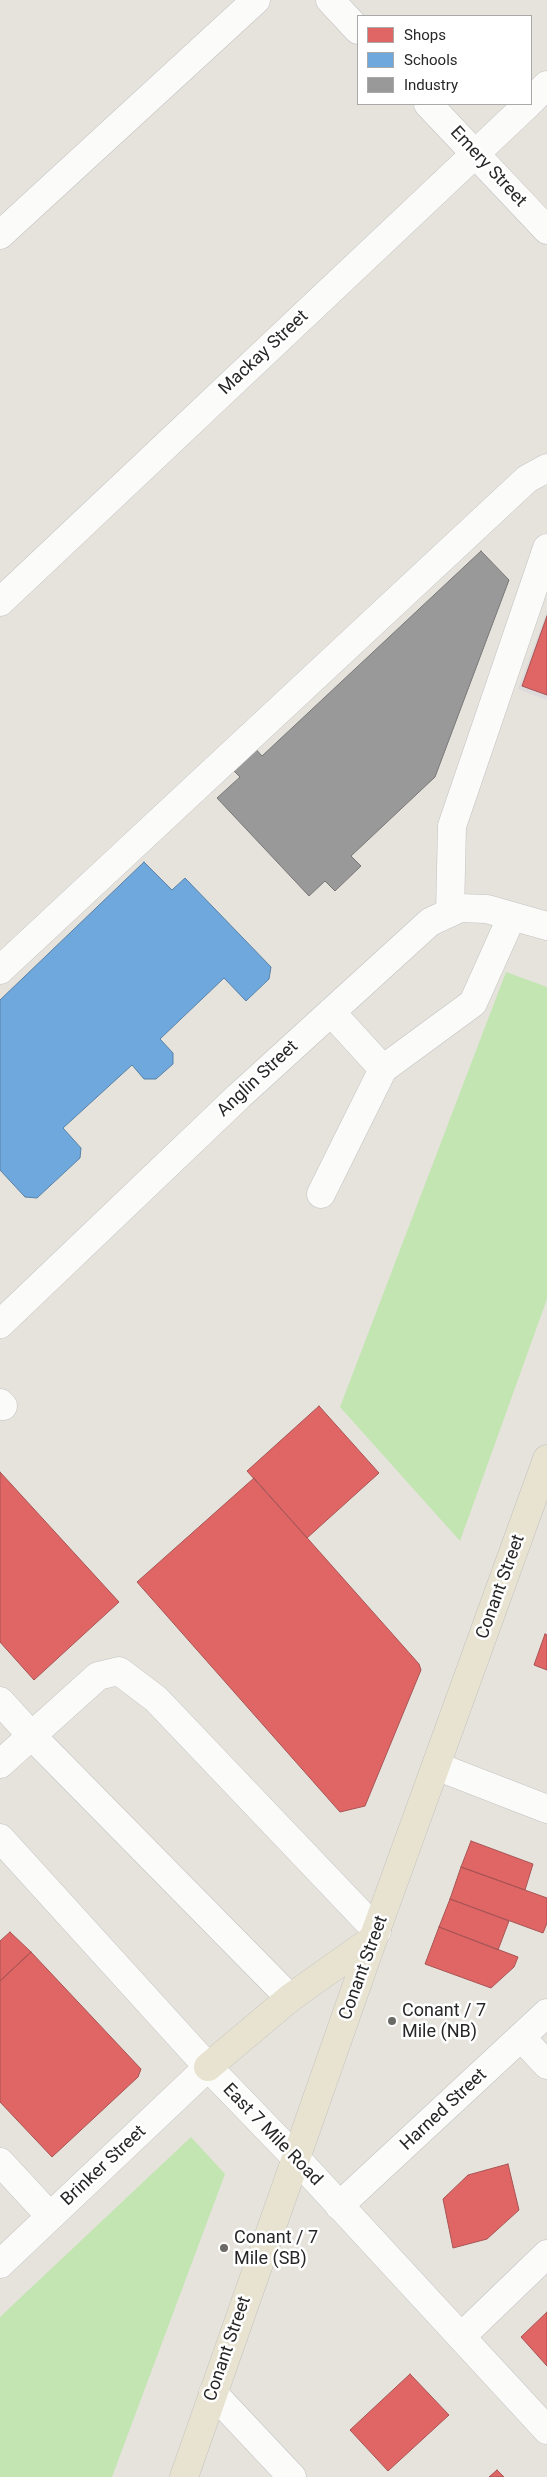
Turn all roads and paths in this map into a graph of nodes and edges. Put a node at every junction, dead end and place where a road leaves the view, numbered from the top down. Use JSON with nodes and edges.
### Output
{"nodes":[{"id":1,"x":256,"y":0,"type":"edge"},
{"id":2,"x":330,"y":0,"type":"edge"},
{"id":3,"x":357,"y":29,"type":"edge"},
{"id":4,"x":547,"y":85,"type":"edge"},
{"id":5,"x":532,"y":100,"type":"edge"},
{"id":6,"x":429,"y":105,"type":"edge"},
{"id":7,"x":527,"y":105,"type":"edge"},
{"id":8,"x":475,"y":153,"type":"junction"},
{"id":9,"x":547,"y":230,"type":"edge"},
{"id":10,"x":0,"y":235,"type":"edge"},
{"id":11,"x":547,"y":468,"type":"edge"},
{"id":12,"x":547,"y":548,"type":"edge"},
{"id":13,"x":0,"y":602,"type":"edge"},
{"id":14,"x":450,"y":913,"type":"junction"},
{"id":15,"x":512,"y":916,"type":"junction"},
{"id":16,"x":547,"y":926,"type":"edge"},
{"id":17,"x":0,"y":970,"type":"edge"},
{"id":18,"x":331,"y":1012,"type":"junction"},
{"id":19,"x":383,"y":1069,"type":"junction"},
{"id":20,"x":320,"y":1194,"type":"dead end"},
{"id":21,"x":0,"y":1324,"type":"edge"},
{"id":22,"x":547,"y":1460,"type":"edge"},
{"id":23,"x":0,"y":1701,"type":"edge"},
{"id":24,"x":32,"y":1736,"type":"junction"},
{"id":25,"x":0,"y":1764,"type":"edge"},
{"id":26,"x":436,"y":1766,"type":"junction"},
{"id":27,"x":547,"y":1809,"type":"edge"},
{"id":28,"x":0,"y":1838,"type":"edge"},
{"id":29,"x":375,"y":1935,"type":"junction"},
{"id":30,"x":290,"y":1998,"type":"junction"},
{"id":31,"x":547,"y":2013,"type":"edge"},
{"id":32,"x":521,"y":2037,"type":"junction"},
{"id":33,"x":547,"y":2065,"type":"edge"},
{"id":34,"x":208,"y":2067,"type":"junction"},
{"id":35,"x":296,"y":2157,"type":"junction"},
{"id":36,"x":0,"y":2162,"type":"edge"},
{"id":37,"x":339,"y":2206,"type":"junction"},
{"id":38,"x":50,"y":2216,"type":"junction"},
{"id":39,"x":547,"y":2254,"type":"edge"},
{"id":40,"x":0,"y":2264,"type":"edge"},
{"id":41,"x":461,"y":2337,"type":"junction"},
{"id":42,"x":213,"y":2393,"type":"junction"},
{"id":43,"x":547,"y":2430,"type":"edge"},
{"id":44,"x":184,"y":2477,"type":"edge"},
{"id":45,"x":292,"y":2477,"type":"edge"}],
"edges":[{"from":1,"to":10,"type":"street"},
{"from":2,"to":3,"type":"street"},
{"from":4,"to":5,"type":"street"},
{"from":6,"to":8,"type":"street","name":"Emery Street"},
{"from":7,"to":8,"type":"street","name":"Mackay Street"},
{"from":8,"to":9,"type":"street","name":"Emery Street"},
{"from":8,"to":13,"type":"street","name":"Mackay Street"},
{"from":11,"to":17,"type":"street"},
{"from":12,"to":14,"type":"street"},
{"from":14,"to":15,"type":"street","name":"Anglin Street"},
{"from":14,"to":18,"type":"street","name":"Anglin Street"},
{"from":15,"to":16,"type":"street","name":"Anglin Street"},
{"from":15,"to":19,"type":"street"},
{"from":18,"to":19,"type":"street"},
{"from":18,"to":21,"type":"street","name":"Anglin Street"},
{"from":19,"to":20,"type":"street"},
{"from":22,"to":26,"type":"main road","name":"Conant Street"},
{"from":23,"to":24,"type":"street"},
{"from":24,"to":25,"type":"street"},
{"from":24,"to":29,"type":"street"},
{"from":24,"to":30,"type":"street"},
{"from":26,"to":27,"type":"street"},
{"from":26,"to":29,"type":"main road","name":"Conant Street"},
{"from":28,"to":34,"type":"street","name":"East 7 Mile Road"},
{"from":29,"to":30,"type":"main road"},
{"from":29,"to":35,"type":"main road","name":"Conant Street"},
{"from":30,"to":34,"type":"main road"},
{"from":31,"to":32,"type":"street","name":"Harned Street"},
{"from":32,"to":33,"type":"street"},
{"from":32,"to":37,"type":"street","name":"Harned Street"},
{"from":34,"to":35,"type":"street","name":"East 7 Mile Road"},
{"from":34,"to":38,"type":"street","name":"Brinker Street"},
{"from":35,"to":37,"type":"street","name":"East 7 Mile Road"},
{"from":35,"to":42,"type":"main road","name":"Conant Street"},
{"from":36,"to":38,"type":"street"},
{"from":37,"to":41,"type":"street","name":"East 7 Mile Road"},
{"from":38,"to":40,"type":"street","name":"Brinker Street"},
{"from":39,"to":41,"type":"street"},
{"from":41,"to":43,"type":"street","name":"East 7 Mile Road"},
{"from":42,"to":44,"type":"main road","name":"Conant Street"},
{"from":42,"to":45,"type":"street"}]}
